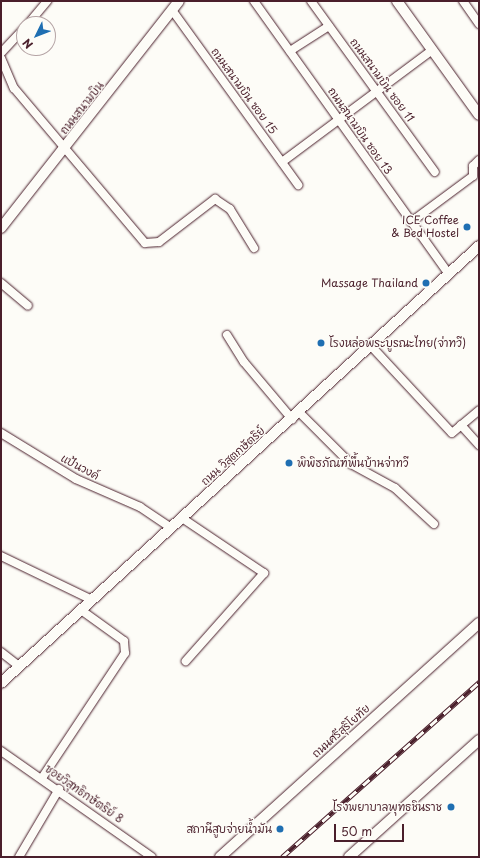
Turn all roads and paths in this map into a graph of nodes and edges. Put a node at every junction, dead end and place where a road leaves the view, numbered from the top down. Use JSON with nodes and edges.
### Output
{"nodes":[{"id":1,"x":48,"y":1,"type":"edge"},
{"id":2,"x":179,"y":1,"type":"edge"},
{"id":3,"x":254,"y":1,"type":"edge"},
{"id":4,"x":311,"y":1,"type":"edge"},
{"id":5,"x":397,"y":1,"type":"edge"},
{"id":6,"x":464,"y":1,"type":"edge"},
{"id":7,"x":172,"y":10,"type":"junction"},
{"id":8,"x":35,"y":16,"type":"edge"},
{"id":9,"x":479,"y":24,"type":"edge"},
{"id":10,"x":329,"y":26,"type":"junction"},
{"id":11,"x":16,"y":37,"type":"edge"},
{"id":12,"x":432,"y":50,"type":"junction"},
{"id":13,"x":290,"y":51,"type":"junction"},
{"id":14,"x":1,"y":53,"type":"edge"},
{"id":15,"x":1,"y":58,"type":"edge"},
{"id":16,"x":376,"y":91,"type":"junction"},
{"id":17,"x":478,"y":111,"type":"edge"},
{"id":18,"x":339,"y":120,"type":"junction"},
{"id":19,"x":65,"y":149,"type":"junction"},
{"id":20,"x":479,"y":160,"type":"edge"},
{"id":21,"x":282,"y":162,"type":"junction"},
{"id":22,"x":435,"y":172,"type":"dead end"},
{"id":23,"x":298,"y":185,"type":"dead end"},
{"id":24,"x":411,"y":222,"type":"junction"},
{"id":25,"x":1,"y":228,"type":"edge"},
{"id":26,"x":479,"y":246,"type":"edge"},
{"id":27,"x":254,"y":248,"type":"dead end"},
{"id":28,"x":448,"y":273,"type":"junction"},
{"id":29,"x":1,"y":283,"type":"edge"},
{"id":30,"x":28,"y":306,"type":"dead end"},
{"id":31,"x":227,"y":335,"type":"dead end"},
{"id":32,"x":372,"y":347,"type":"junction"},
{"id":33,"x":479,"y":410,"type":"edge"},
{"id":34,"x":295,"y":416,"type":"junction"},
{"id":35,"x":461,"y":426,"type":"junction"},
{"id":36,"x":1,"y":432,"type":"edge"},
{"id":37,"x":479,"y":445,"type":"edge"},
{"id":38,"x":182,"y":518,"type":"junction"},
{"id":39,"x":434,"y":524,"type":"dead end"},
{"id":40,"x":171,"y":528,"type":"junction"},
{"id":41,"x":1,"y":556,"type":"edge"},
{"id":42,"x":92,"y":600,"type":"junction"},
{"id":43,"x":81,"y":610,"type":"junction"},
{"id":44,"x":479,"y":623,"type":"edge"},
{"id":45,"x":1,"y":652,"type":"edge"},
{"id":46,"x":186,"y":661,"type":"dead end"},
{"id":47,"x":19,"y":666,"type":"junction"},
{"id":48,"x":1,"y":682,"type":"edge"},
{"id":49,"x":479,"y":740,"type":"edge"},
{"id":50,"x":1,"y":751,"type":"edge"},
{"id":51,"x":42,"y":778,"type":"junction"},
{"id":52,"x":59,"y":789,"type":"junction"},
{"id":53,"x":20,"y":857,"type":"edge"},
{"id":54,"x":152,"y":857,"type":"edge"},
{"id":55,"x":220,"y":857,"type":"edge"},
{"id":56,"x":349,"y":857,"type":"edge"}],
"edges":[{"from":1,"to":8,"type":"street"},
{"from":2,"to":7,"type":"street","name":"ถนนสนามบิน"},
{"from":3,"to":13,"type":"street","name":"ถนนสนามบิน ซอย 13"},
{"from":4,"to":10,"type":"street","name":"ถนนสนามบิน ซอย 11"},
{"from":5,"to":12,"type":"street"},
{"from":6,"to":9,"type":"street"},
{"from":7,"to":19,"type":"street","name":"ถนนสนามบิน"},
{"from":7,"to":21,"type":"street","name":"ถนนสนามบิน ซอย 15"},
{"from":10,"to":13,"type":"street"},
{"from":10,"to":16,"type":"street","name":"ถนนสนามบิน ซอย 11"},
{"from":11,"to":14,"type":"street"},
{"from":12,"to":16,"type":"street"},
{"from":12,"to":17,"type":"street"},
{"from":13,"to":18,"type":"street","name":"ถนนสนามบิน ซอย 13"},
{"from":15,"to":19,"type":"street"},
{"from":16,"to":18,"type":"street"},
{"from":16,"to":22,"type":"street","name":"ถนนสนามบิน ซอย 11"},
{"from":18,"to":21,"type":"street"},
{"from":18,"to":24,"type":"street","name":"ถนนสนามบิน ซอย 13"},
{"from":19,"to":25,"type":"street","name":"ถนนสนามบิน"},
{"from":19,"to":27,"type":"street"},
{"from":20,"to":24,"type":"street"},
{"from":21,"to":23,"type":"street","name":"ถนนสนามบิน ซอย 15"},
{"from":24,"to":28,"type":"street","name":"ถนนสนามบิน ซอย 13"},
{"from":26,"to":28,"type":"street","name":"ถนน วิสุตกษัตริย์"},
{"from":28,"to":32,"type":"street","name":"ถนน วิสุตกษัตริย์"},
{"from":29,"to":30,"type":"street"},
{"from":31,"to":34,"type":"street"},
{"from":32,"to":34,"type":"street","name":"ถนน วิสุตกษัตริย์"},
{"from":32,"to":35,"type":"street"},
{"from":33,"to":35,"type":"street"},
{"from":34,"to":38,"type":"street","name":"ถนน วิสุตกษัตริย์"},
{"from":34,"to":39,"type":"street"},
{"from":35,"to":37,"type":"street"},
{"from":36,"to":40,"type":"street","name":"แป้นวงค์"},
{"from":38,"to":40,"type":"street","name":"ถนน วิสุตกษัตริย์"},
{"from":38,"to":46,"type":"street"},
{"from":40,"to":42,"type":"street","name":"ถนน วิสุตกษัตริย์"},
{"from":41,"to":42,"type":"street"},
{"from":42,"to":43,"type":"street","name":"ถนน วิสุตกษัตริย์"},
{"from":43,"to":47,"type":"street","name":"ถนน วิสุตกษัตริย์"},
{"from":43,"to":51,"type":"street"},
{"from":44,"to":55,"type":"street","name":"ถนนศรีสุริโยทัย"},
{"from":45,"to":47,"type":"street"},
{"from":47,"to":48,"type":"street","name":"ถนน วิสุตกษัตริย์"},
{"from":49,"to":56,"type":"street"},
{"from":50,"to":51,"type":"street","name":"ซอยวิสุทธิกษัตริย์ 8"},
{"from":51,"to":52,"type":"street","name":"ซอยวิสุทธิกษัตริย์ 8"},
{"from":52,"to":53,"type":"street"},
{"from":52,"to":54,"type":"street","name":"ซอยวิสุทธิกษัตริย์ 8"}]}
